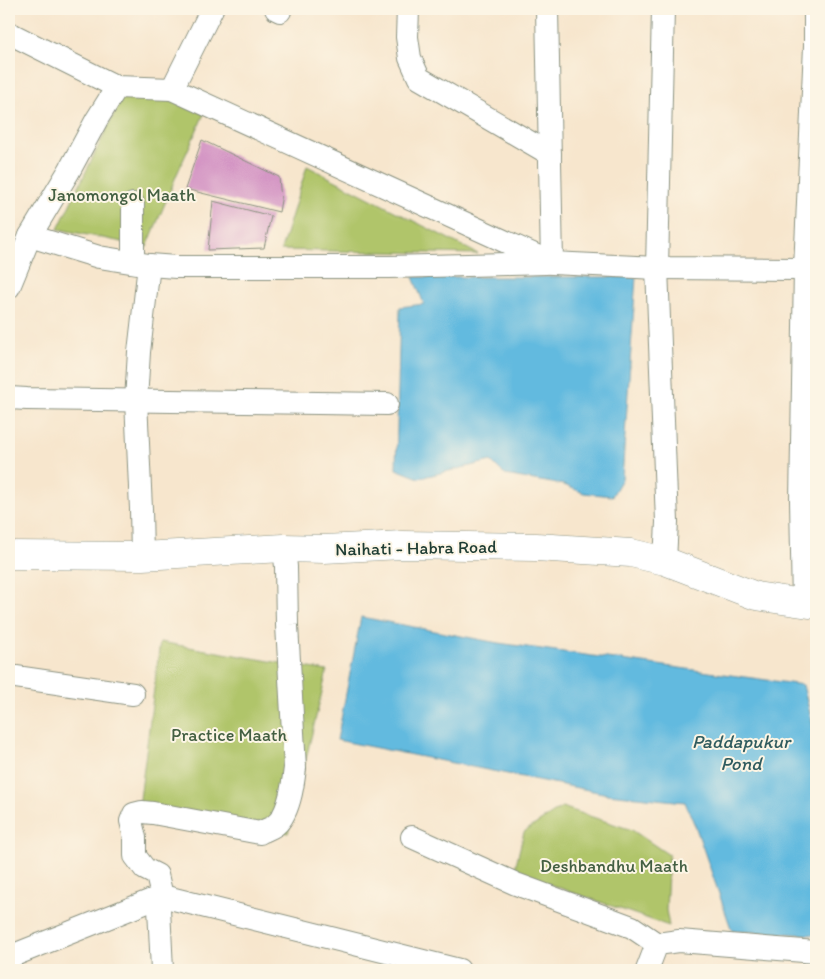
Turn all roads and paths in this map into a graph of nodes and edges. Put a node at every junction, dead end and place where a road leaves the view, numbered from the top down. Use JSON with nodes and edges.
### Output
{"nodes":[{"id":1,"x":212,"y":9,"type":"edge"},
{"id":2,"x":408,"y":9,"type":"edge"},
{"id":3,"x":547,"y":9,"type":"edge"},
{"id":4,"x":663,"y":9,"type":"edge"},
{"id":5,"x":815,"y":9,"type":"edge"},
{"id":6,"x":9,"y":33,"type":"edge"},
{"id":7,"x":816,"y":46,"type":"edge"},
{"id":8,"x":117,"y":86,"type":"junction"},
{"id":9,"x":172,"y":89,"type":"junction"},
{"id":10,"x":550,"y":154,"type":"junction"},
{"id":11,"x":133,"y":204,"type":"dead end"},
{"id":12,"x":30,"y":236,"type":"junction"},
{"id":13,"x":552,"y":263,"type":"junction"},
{"id":14,"x":141,"y":264,"type":"junction"},
{"id":15,"x":656,"y":268,"type":"junction"},
{"id":16,"x":811,"y":269,"type":"edge"},
{"id":17,"x":9,"y":287,"type":"edge"},
{"id":18,"x":9,"y":398,"type":"edge"},
{"id":19,"x":136,"y":400,"type":"junction"},
{"id":20,"x":386,"y":404,"type":"dead end"},
{"id":21,"x":284,"y":548,"type":"junction"},
{"id":22,"x":9,"y":556,"type":"edge"},
{"id":23,"x":142,"y":556,"type":"junction"},
{"id":24,"x":664,"y":562,"type":"junction"},
{"id":25,"x":810,"y":604,"type":"edge"},
{"id":26,"x":9,"y":676,"type":"edge"},
{"id":27,"x":133,"y":694,"type":"dead end"},
{"id":28,"x":412,"y":837,"type":"dead end"},
{"id":29,"x":162,"y":896,"type":"junction"},
{"id":30,"x":656,"y":944,"type":"junction"},
{"id":31,"x":816,"y":952,"type":"edge"},
{"id":32,"x":9,"y":957,"type":"edge"},
{"id":33,"x":381,"y":961,"type":"edge"},
{"id":34,"x":162,"y":970,"type":"edge"},
{"id":35,"x":459,"y":970,"type":"edge"},
{"id":36,"x":646,"y":970,"type":"edge"}],
"edges":[{"from":1,"to":9,"type":"street"},
{"from":2,"to":10,"type":"street"},
{"from":3,"to":10,"type":"street"},
{"from":4,"to":15,"type":"street"},
{"from":5,"to":7,"type":"street"},
{"from":6,"to":8,"type":"street"},
{"from":7,"to":16,"type":"street"},
{"from":8,"to":9,"type":"street"},
{"from":8,"to":12,"type":"street"},
{"from":9,"to":13,"type":"street"},
{"from":10,"to":13,"type":"street"},
{"from":11,"to":14,"type":"street"},
{"from":12,"to":14,"type":"street"},
{"from":12,"to":17,"type":"street"},
{"from":13,"to":14,"type":"street"},
{"from":13,"to":15,"type":"street"},
{"from":14,"to":19,"type":"street"},
{"from":15,"to":16,"type":"street"},
{"from":15,"to":24,"type":"street"},
{"from":16,"to":25,"type":"street"},
{"from":18,"to":19,"type":"street"},
{"from":19,"to":20,"type":"street"},
{"from":19,"to":23,"type":"street"},
{"from":21,"to":23,"type":"main road","name":"Naihati - Habra Road"},
{"from":21,"to":24,"type":"main road","name":"Naihati - Habra Road"},
{"from":21,"to":29,"type":"street"},
{"from":22,"to":23,"type":"main road","name":"Naihati - Habra Road"},
{"from":24,"to":25,"type":"main road","name":"Naihati - Habra Road"},
{"from":26,"to":27,"type":"street"},
{"from":28,"to":30,"type":"street"},
{"from":29,"to":32,"type":"street"},
{"from":29,"to":33,"type":"street"},
{"from":29,"to":34,"type":"street"},
{"from":30,"to":31,"type":"street"},
{"from":30,"to":36,"type":"street"},
{"from":33,"to":35,"type":"street"}]}
